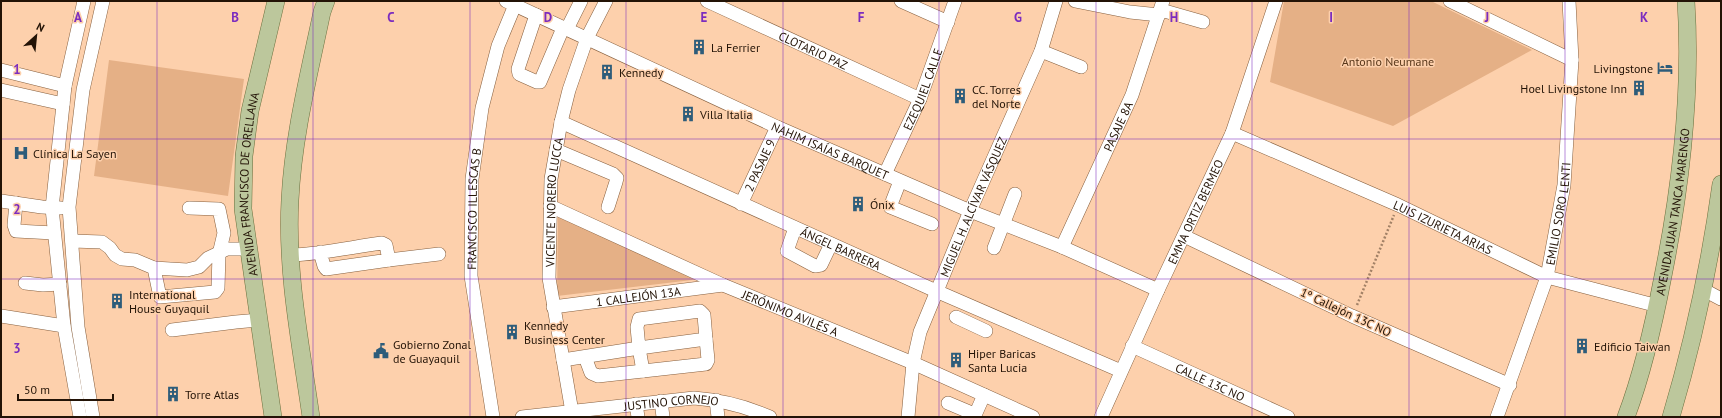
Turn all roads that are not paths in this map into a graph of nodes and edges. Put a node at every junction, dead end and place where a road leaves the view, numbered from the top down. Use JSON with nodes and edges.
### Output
{"nodes":[{"id":1,"x":84,"y":1,"type":"edge"},
{"id":2,"x":103,"y":1,"type":"edge"},
{"id":3,"x":276,"y":1,"type":"edge"},
{"id":4,"x":326,"y":1,"type":"edge"},
{"id":5,"x":581,"y":1,"type":"edge"},
{"id":6,"x":606,"y":1,"type":"edge"},
{"id":7,"x":707,"y":1,"type":"edge"},
{"id":8,"x":901,"y":1,"type":"edge"},
{"id":9,"x":955,"y":1,"type":"edge"},
{"id":10,"x":1056,"y":1,"type":"edge"},
{"id":11,"x":1074,"y":1,"type":"edge"},
{"id":12,"x":1276,"y":1,"type":"edge"},
{"id":13,"x":1450,"y":1,"type":"edge"},
{"id":14,"x":1569,"y":1,"type":"edge"},
{"id":15,"x":1686,"y":1,"type":"edge"},
{"id":16,"x":511,"y":3,"type":"edge"},
{"id":17,"x":1161,"y":9,"type":"edge"},
{"id":18,"x":536,"y":15,"type":"junction"},
{"id":19,"x":948,"y":22,"type":"junction"},
{"id":20,"x":1203,"y":22,"type":"dead end"},
{"id":21,"x":565,"y":28,"type":"junction"},
{"id":22,"x":587,"y":38,"type":"junction"},
{"id":23,"x":1041,"y":52,"type":"junction"},
{"id":24,"x":1572,"y":60,"type":"junction"},
{"id":25,"x":1081,"y":67,"type":"dead end"},
{"id":26,"x":1,"y":70,"type":"edge"},
{"id":27,"x":64,"y":86,"type":"junction"},
{"id":28,"x":1,"y":90,"type":"edge"},
{"id":29,"x":920,"y":99,"type":"junction"},
{"id":30,"x":63,"y":104,"type":"junction"},
{"id":31,"x":561,"y":122,"type":"junction"},
{"id":32,"x":777,"y":127,"type":"junction"},
{"id":33,"x":1232,"y":134,"type":"junction"},
{"id":34,"x":556,"y":150,"type":"junction"},
{"id":35,"x":885,"y":174,"type":"junction"},
{"id":36,"x":900,"y":181,"type":"junction"},
{"id":37,"x":1721,"y":184,"type":"edge"},
{"id":38,"x":1015,"y":194,"type":"dead end"},
{"id":39,"x":1,"y":201,"type":"edge"},
{"id":40,"x":16,"y":203,"type":"junction"},
{"id":41,"x":741,"y":204,"type":"junction"},
{"id":42,"x":550,"y":206,"type":"junction"},
{"id":43,"x":69,"y":207,"type":"junction"},
{"id":44,"x":608,"y":207,"type":"dead end"},
{"id":45,"x":52,"y":208,"type":"junction"},
{"id":46,"x":189,"y":208,"type":"dead end"},
{"id":47,"x":970,"y":211,"type":"junction"},
{"id":48,"x":1719,"y":217,"type":"edge"},
{"id":49,"x":1002,"y":223,"type":"junction"},
{"id":50,"x":932,"y":224,"type":"dead end"},
{"id":51,"x":795,"y":228,"type":"junction"},
{"id":52,"x":54,"y":233,"type":"junction"},
{"id":53,"x":1184,"y":236,"type":"junction"},
{"id":54,"x":72,"y":241,"type":"junction"},
{"id":55,"x":831,"y":244,"type":"junction"},
{"id":56,"x":1062,"y":247,"type":"junction"},
{"id":57,"x":994,"y":248,"type":"dead end"},
{"id":58,"x":249,"y":249,"type":"junction"},
{"id":59,"x":320,"y":252,"type":"junction"},
{"id":60,"x":219,"y":254,"type":"junction"},
{"id":61,"x":439,"y":254,"type":"dead end"},
{"id":62,"x":290,"y":256,"type":"junction"},
{"id":63,"x":389,"y":260,"type":"junction"},
{"id":64,"x":154,"y":268,"type":"junction"},
{"id":65,"x":1547,"y":277,"type":"junction"},
{"id":66,"x":25,"y":283,"type":"dead end"},
{"id":67,"x":60,"y":284,"type":"junction"},
{"id":68,"x":723,"y":285,"type":"junction"},
{"id":69,"x":1158,"y":290,"type":"junction"},
{"id":70,"x":1704,"y":290,"type":"junction"},
{"id":71,"x":936,"y":291,"type":"junction"},
{"id":72,"x":1721,"y":299,"type":"edge"},
{"id":73,"x":969,"y":306,"type":"junction"},
{"id":74,"x":1658,"y":306,"type":"junction"},
{"id":75,"x":553,"y":307,"type":"junction"},
{"id":76,"x":1,"y":316,"type":"edge"},
{"id":77,"x":259,"y":320,"type":"junction"},
{"id":78,"x":64,"y":326,"type":"junction"},
{"id":79,"x":172,"y":330,"type":"dead end"},
{"id":80,"x":986,"y":331,"type":"dead end"},
{"id":81,"x":706,"y":340,"type":"junction"},
{"id":82,"x":1132,"y":346,"type":"junction"},
{"id":83,"x":639,"y":348,"type":"junction"},
{"id":84,"x":585,"y":357,"type":"junction"},
{"id":85,"x":563,"y":360,"type":"junction"},
{"id":86,"x":913,"y":363,"type":"junction"},
{"id":87,"x":643,"y":371,"type":"junction"},
{"id":88,"x":1121,"y":371,"type":"junction"},
{"id":89,"x":1510,"y":385,"type":"junction"},
{"id":90,"x":984,"y":395,"type":"junction"},
{"id":91,"x":716,"y":400,"type":"junction"},
{"id":92,"x":661,"y":401,"type":"junction"},
{"id":93,"x":948,"y":403,"type":"dead end"},
{"id":94,"x":636,"y":404,"type":"junction"},
{"id":95,"x":572,"y":412,"type":"junction"},
{"id":96,"x":80,"y":417,"type":"edge"},
{"id":97,"x":93,"y":417,"type":"edge"},
{"id":98,"x":273,"y":417,"type":"edge"},
{"id":99,"x":311,"y":417,"type":"edge"},
{"id":100,"x":493,"y":417,"type":"edge"},
{"id":101,"x":522,"y":417,"type":"edge"},
{"id":102,"x":638,"y":417,"type":"edge"},
{"id":103,"x":663,"y":417,"type":"edge"},
{"id":104,"x":718,"y":417,"type":"edge"},
{"id":105,"x":770,"y":417,"type":"edge"},
{"id":106,"x":908,"y":417,"type":"edge"},
{"id":107,"x":1032,"y":417,"type":"edge"},
{"id":108,"x":1101,"y":417,"type":"edge"},
{"id":109,"x":1288,"y":417,"type":"edge"},
{"id":110,"x":1497,"y":417,"type":"edge"},
{"id":111,"x":1626,"y":417,"type":"edge"},
{"id":112,"x":1671,"y":417,"type":"edge"}],
"edges":[{"from":1,"to":27,"type":"street"},
{"from":2,"to":43,"type":"street"},
{"from":3,"to":58,"type":"main road","name":"AVENIDA FRANCISCO DE ORELLANA"},
{"from":4,"to":62,"type":"main road"},
{"from":5,"to":21,"type":"street"},
{"from":6,"to":22,"type":"street","name":"VICENTE NORERO LUCCA"},
{"from":7,"to":29,"type":"street","name":"CLOTARIO PAZ"},
{"from":8,"to":19,"type":"street"},
{"from":9,"to":19,"type":"street","name":"EZEQUIEL CALLE"},
{"from":10,"to":23,"type":"street","name":"MIGUEL H. ALCÍVAR VÁSQUEZ"},
{"from":11,"to":17,"type":"street"},
{"from":12,"to":33,"type":"street","name":"EMMA ORTIZ BERMEO"},
{"from":13,"to":24,"type":"street"},
{"from":14,"to":24,"type":"street","name":"EMILIO SORO LENTI"},
{"from":15,"to":74,"type":"main road","name":"AVENIDA JUAN TANCA MARENGO"},
{"from":16,"to":18,"type":"street","name":"NAHIM ISAÍAS BARQUET"},
{"from":16,"to":100,"type":"street","name":"FRANCISCO ILLESCAS B"},
{"from":17,"to":20,"type":"street"},
{"from":17,"to":56,"type":"street","name":"PASAJE 8A"},
{"from":18,"to":21,"type":"street","name":"NAHIM ISAÍAS BARQUET"},
{"from":18,"to":21,"type":"street"},
{"from":19,"to":29,"type":"street","name":"EZEQUIEL CALLE"},
{"from":21,"to":22,"type":"street","name":"NAHIM ISAÍAS BARQUET"},
{"from":22,"to":31,"type":"street","name":"VICENTE NORERO LUCCA"},
{"from":22,"to":32,"type":"street","name":"NAHIM ISAÍAS BARQUET"},
{"from":23,"to":25,"type":"street"},
{"from":23,"to":47,"type":"street","name":"MIGUEL H. ALCÍVAR VÁSQUEZ"},
{"from":24,"to":65,"type":"street","name":"EMILIO SORO LENTI"},
{"from":26,"to":27,"type":"street"},
{"from":27,"to":30,"type":"street"},
{"from":28,"to":30,"type":"street"},
{"from":29,"to":35,"type":"street","name":"EZEQUIEL CALLE"},
{"from":30,"to":45,"type":"street"},
{"from":31,"to":34,"type":"street","name":"VICENTE NORERO LUCCA"},
{"from":31,"to":41,"type":"street","name":"ÁNGEL BARRERA"},
{"from":32,"to":35,"type":"street","name":"NAHIM ISAÍAS BARQUET"},
{"from":32,"to":41,"type":"street","name":"2 PASAJE 9"},
{"from":33,"to":53,"type":"street","name":"EMMA ORTIZ BERMEO"},
{"from":33,"to":65,"type":"street","name":"LUIS IZURIETA ARIAS"},
{"from":34,"to":42,"type":"street","name":"VICENTE NORERO LUCCA"},
{"from":34,"to":44,"type":"street"},
{"from":35,"to":36,"type":"street","name":"NAHIM ISAÍAS BARQUET"},
{"from":36,"to":47,"type":"street","name":"NAHIM ISAÍAS BARQUET"},
{"from":36,"to":50,"type":"street"},
{"from":37,"to":48,"type":"main road"},
{"from":38,"to":49,"type":"street"},
{"from":39,"to":40,"type":"street"},
{"from":40,"to":45,"type":"street"},
{"from":40,"to":52,"type":"street"},
{"from":41,"to":51,"type":"street","name":"ÁNGEL BARRERA"},
{"from":42,"to":68,"type":"street","name":"JERÓNIMO AVILÉS A"},
{"from":42,"to":75,"type":"street","name":"VICENTE NORERO LUCCA"},
{"from":43,"to":45,"type":"street"},
{"from":43,"to":54,"type":"street"},
{"from":45,"to":52,"type":"street"},
{"from":46,"to":60,"type":"street"},
{"from":47,"to":49,"type":"street","name":"NAHIM ISAÍAS BARQUET"},
{"from":47,"to":71,"type":"street","name":"MIGUEL H. ALCÍVAR VÁSQUEZ"},
{"from":48,"to":70,"type":"main road"},
{"from":49,"to":56,"type":"street","name":"NAHIM ISAÍAS BARQUET"},
{"from":49,"to":57,"type":"street"},
{"from":51,"to":55,"type":"street","name":"ÁNGEL BARRERA"},
{"from":51,"to":55,"type":"street"},
{"from":52,"to":67,"type":"street"},
{"from":53,"to":69,"type":"street","name":"EMMA ORTIZ BERMEO"},
{"from":53,"to":89,"type":"street","name":"1º Callejón 13C NO"},
{"from":54,"to":64,"type":"street"},
{"from":54,"to":97,"type":"street"},
{"from":55,"to":71,"type":"street","name":"ÁNGEL BARRERA"},
{"from":56,"to":69,"type":"street","name":"NAHIM ISAÍAS BARQUET"},
{"from":58,"to":60,"type":"street"},
{"from":58,"to":77,"type":"main road","name":"AVENIDA FRANCISCO DE ORELLANA"},
{"from":59,"to":62,"type":"street"},
{"from":59,"to":63,"type":"street"},
{"from":59,"to":63,"type":"street"},
{"from":60,"to":64,"type":"street"},
{"from":60,"to":64,"type":"street"},
{"from":61,"to":63,"type":"street"},
{"from":62,"to":99,"type":"main road"},
{"from":65,"to":74,"type":"street","name":"LUIS IZURIETA ARIAS"},
{"from":65,"to":89,"type":"street","name":"EMILIO SORO LENTI"},
{"from":66,"to":67,"type":"street"},
{"from":67,"to":78,"type":"street"},
{"from":68,"to":75,"type":"street","name":"1 CALLEJÓN 13A"},
{"from":68,"to":86,"type":"street","name":"JERÓNIMO AVILÉS A"},
{"from":69,"to":82,"type":"street","name":"EMMA ORTIZ BERMEO"},
{"from":70,"to":72,"type":"street"},
{"from":70,"to":112,"type":"main road"},
{"from":71,"to":73,"type":"street","name":"ÁNGEL BARRERA"},
{"from":71,"to":86,"type":"street","name":"MIGUEL H. ALCÍVAR VÁSQUEZ"},
{"from":73,"to":80,"type":"street"},
{"from":73,"to":88,"type":"street","name":"ÁNGEL BARRERA"},
{"from":74,"to":111,"type":"main road","name":"AVENIDA JUAN TANCA MARENGO"},
{"from":75,"to":85,"type":"street","name":"VICENTE NORERO LUCCA"},
{"from":76,"to":78,"type":"street"},
{"from":77,"to":79,"type":"street"},
{"from":77,"to":98,"type":"main road","name":"AVENIDA FRANCISCO DE ORELLANA"},
{"from":78,"to":96,"type":"street"},
{"from":81,"to":83,"type":"street"},
{"from":81,"to":83,"type":"street"},
{"from":81,"to":87,"type":"street"},
{"from":82,"to":88,"type":"street","name":"EMMA ORTIZ BERMEO"},
{"from":82,"to":109,"type":"street","name":"CALLE 13C NO"},
{"from":83,"to":84,"type":"street"},
{"from":83,"to":87,"type":"street"},
{"from":84,"to":85,"type":"street"},
{"from":84,"to":87,"type":"street"},
{"from":85,"to":95,"type":"street","name":"VICENTE NORERO LUCCA"},
{"from":86,"to":90,"type":"street","name":"JERÓNIMO AVILÉS A"},
{"from":86,"to":106,"type":"street","name":"MIGUEL H. ALCÍVAR VÁSQUEZ"},
{"from":88,"to":108,"type":"street","name":"EMMA ORTIZ BERMEO"},
{"from":89,"to":110,"type":"street","name":"EMILIO SORO LENTI"},
{"from":90,"to":93,"type":"street"},
{"from":90,"to":107,"type":"street","name":"JERÓNIMO AVILÉS A"},
{"from":91,"to":92,"type":"street","name":"JUSTINO CORNEJO"},
{"from":91,"to":104,"type":"street"},
{"from":91,"to":105,"type":"street","name":"JUSTINO CORNEJO"},
{"from":92,"to":94,"type":"street","name":"JUSTINO CORNEJO"},
{"from":92,"to":103,"type":"street"},
{"from":94,"to":95,"type":"street","name":"JUSTINO CORNEJO"},
{"from":94,"to":102,"type":"street"},
{"from":95,"to":101,"type":"street","name":"JUSTINO CORNEJO"}]}
